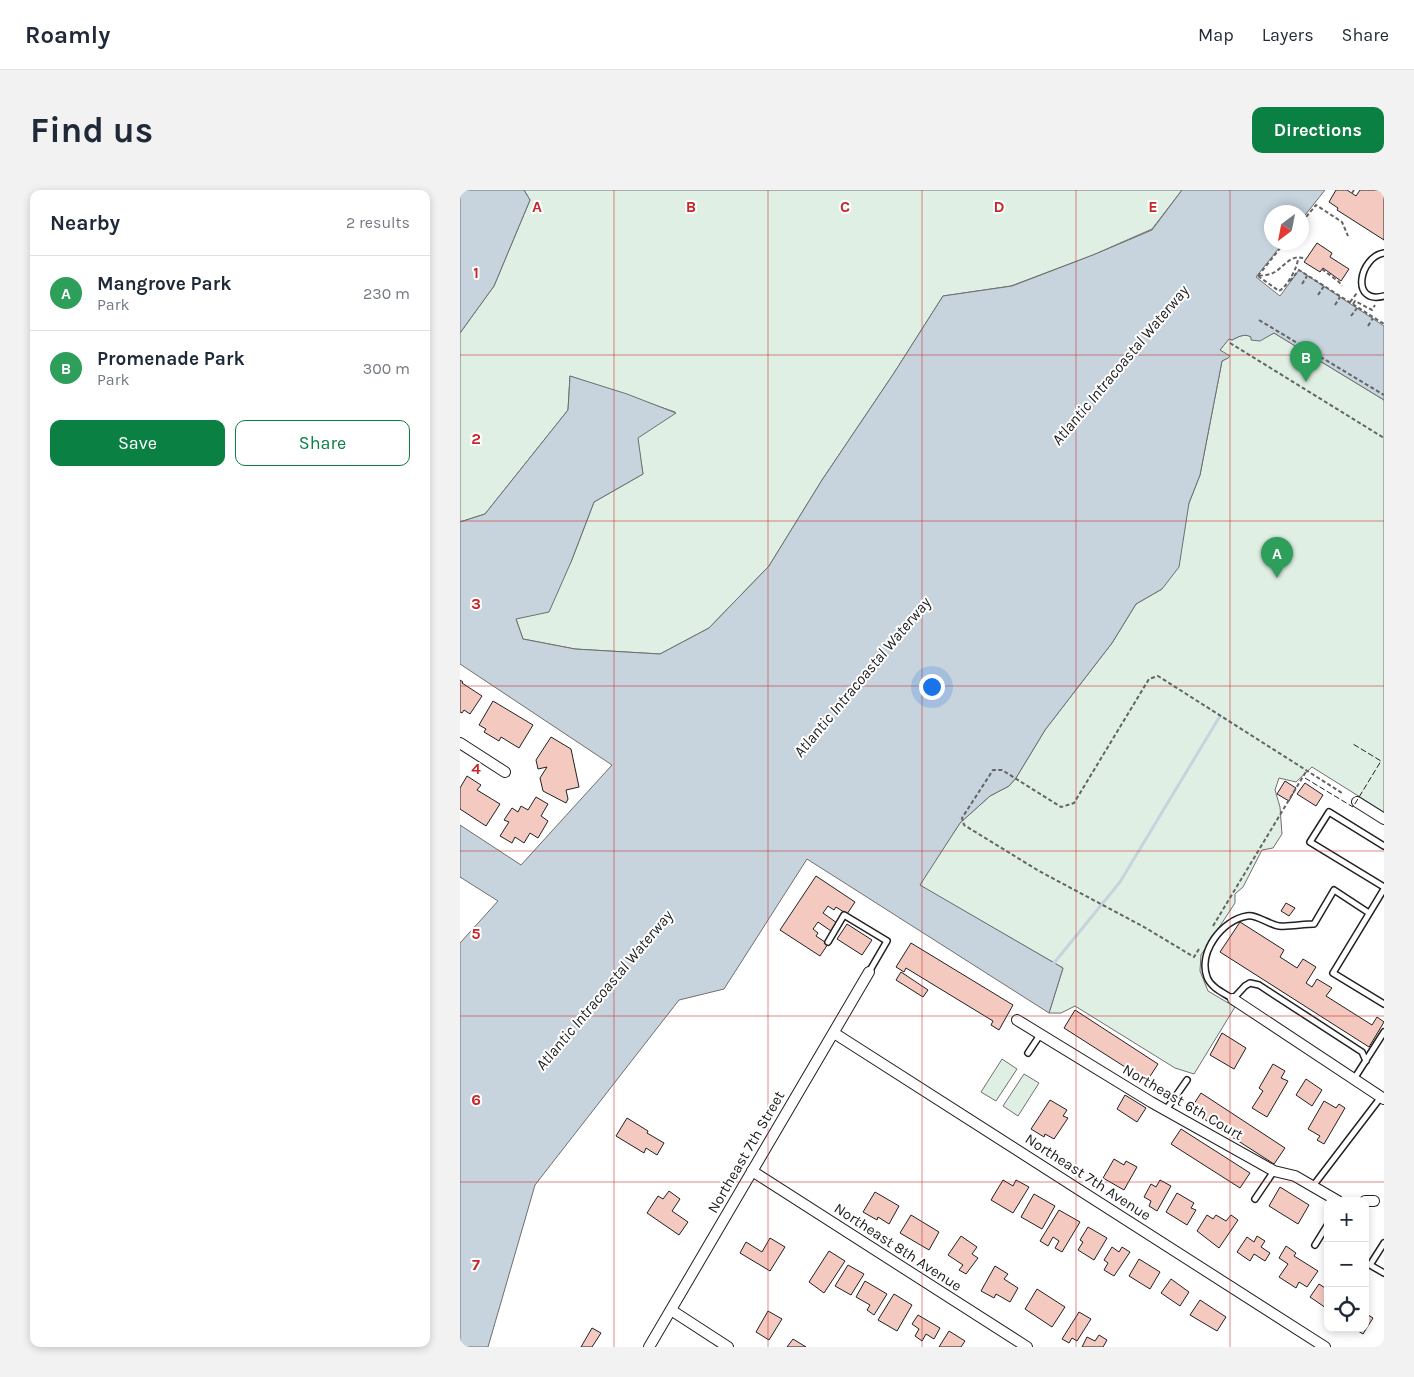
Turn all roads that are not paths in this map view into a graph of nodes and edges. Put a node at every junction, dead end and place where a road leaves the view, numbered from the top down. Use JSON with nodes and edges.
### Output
{"nodes":[{"id":1,"x":1384,"y":253,"type":"edge"},
{"id":2,"x":1384,"y":296,"type":"edge"},
{"id":3,"x":460,"y":743,"type":"edge"},
{"id":4,"x":506,"y":772,"type":"dead end"},
{"id":5,"x":1356,"y":802,"type":"dead end"},
{"id":6,"x":1384,"y":819,"type":"edge"},
{"id":7,"x":1384,"y":846,"type":"edge"},
{"id":8,"x":1384,"y":888,"type":"edge"},
{"id":9,"x":1370,"y":913,"type":"junction"},
{"id":10,"x":828,"y":942,"type":"dead end"},
{"id":11,"x":869,"y":972,"type":"joint"},
{"id":12,"x":1233,"y":999,"type":"junction"},
{"id":13,"x":1384,"y":1004,"type":"edge"},
{"id":14,"x":1017,"y":1020,"type":"dead end"},
{"id":15,"x":1384,"y":1032,"type":"edge"},
{"id":16,"x":834,"y":1033,"type":"junction"},
{"id":17,"x":1040,"y":1034,"type":"junction"},
{"id":18,"x":1028,"y":1052,"type":"dead end"},
{"id":19,"x":1366,"y":1061,"type":"junction"},
{"id":20,"x":1354,"y":1079,"type":"junction"},
{"id":21,"x":1187,"y":1080,"type":"dead end"},
{"id":22,"x":1383,"y":1098,"type":"edge"},
{"id":23,"x":1166,"y":1110,"type":"junction"},
{"id":24,"x":752,"y":1171,"type":"junction"},
{"id":25,"x":1274,"y":1171,"type":"junction"},
{"id":26,"x":1313,"y":1186,"type":"junction"},
{"id":27,"x":1331,"y":1197,"type":"edge"},
{"id":28,"x":1255,"y":1199,"type":"dead end"},
{"id":29,"x":1324,"y":1230,"type":"edge"},
{"id":30,"x":1384,"y":1243,"type":"edge"},
{"id":31,"x":1315,"y":1245,"type":"dead end"},
{"id":32,"x":1384,"y":1273,"type":"edge"},
{"id":33,"x":671,"y":1310,"type":"junction"},
{"id":34,"x":649,"y":1347,"type":"edge"},
{"id":35,"x":728,"y":1347,"type":"edge"},
{"id":36,"x":1027,"y":1347,"type":"edge"},
{"id":37,"x":1325,"y":1347,"type":"edge"}],
"edges":[{"from":1,"to":2,"type":"lane"},
{"from":3,"to":4,"type":"street"},
{"from":5,"to":6,"type":"street"},
{"from":7,"to":8,"type":"lane"},
{"from":8,"to":9,"type":"lane"},
{"from":9,"to":12,"type":"lane"},
{"from":9,"to":13,"type":"lane"},
{"from":10,"to":11,"type":"lane"},
{"from":11,"to":16,"type":"street","name":"Northeast 7th Street"},
{"from":12,"to":19,"type":"lane"},
{"from":12,"to":20,"type":"street"},
{"from":14,"to":17,"type":"street","name":"Northeast 6th Court"},
{"from":15,"to":19,"type":"lane"},
{"from":16,"to":24,"type":"street","name":"Northeast 7th Street"},
{"from":16,"to":37,"type":"street","name":"Northeast 7th Avenue"},
{"from":17,"to":18,"type":"lane"},
{"from":17,"to":23,"type":"street","name":"Northeast 6th Court"},
{"from":19,"to":20,"type":"lane"},
{"from":20,"to":22,"type":"street"},
{"from":21,"to":23,"type":"lane"},
{"from":22,"to":26,"type":"lane"},
{"from":23,"to":25,"type":"street","name":"Northeast 6th Court"},
{"from":24,"to":33,"type":"street","name":"Northeast 7th Street"},
{"from":24,"to":36,"type":"street","name":"Northeast 8th Avenue"},
{"from":25,"to":26,"type":"street","name":"Northeast 6th Court"},
{"from":25,"to":28,"type":"lane"},
{"from":26,"to":27,"type":"street","name":"Northeast 6th Court"},
{"from":29,"to":31,"type":"lane"},
{"from":30,"to":32,"type":"lane"},
{"from":33,"to":34,"type":"street","name":"Northeast 7th Street"},
{"from":33,"to":35,"type":"street"}]}
